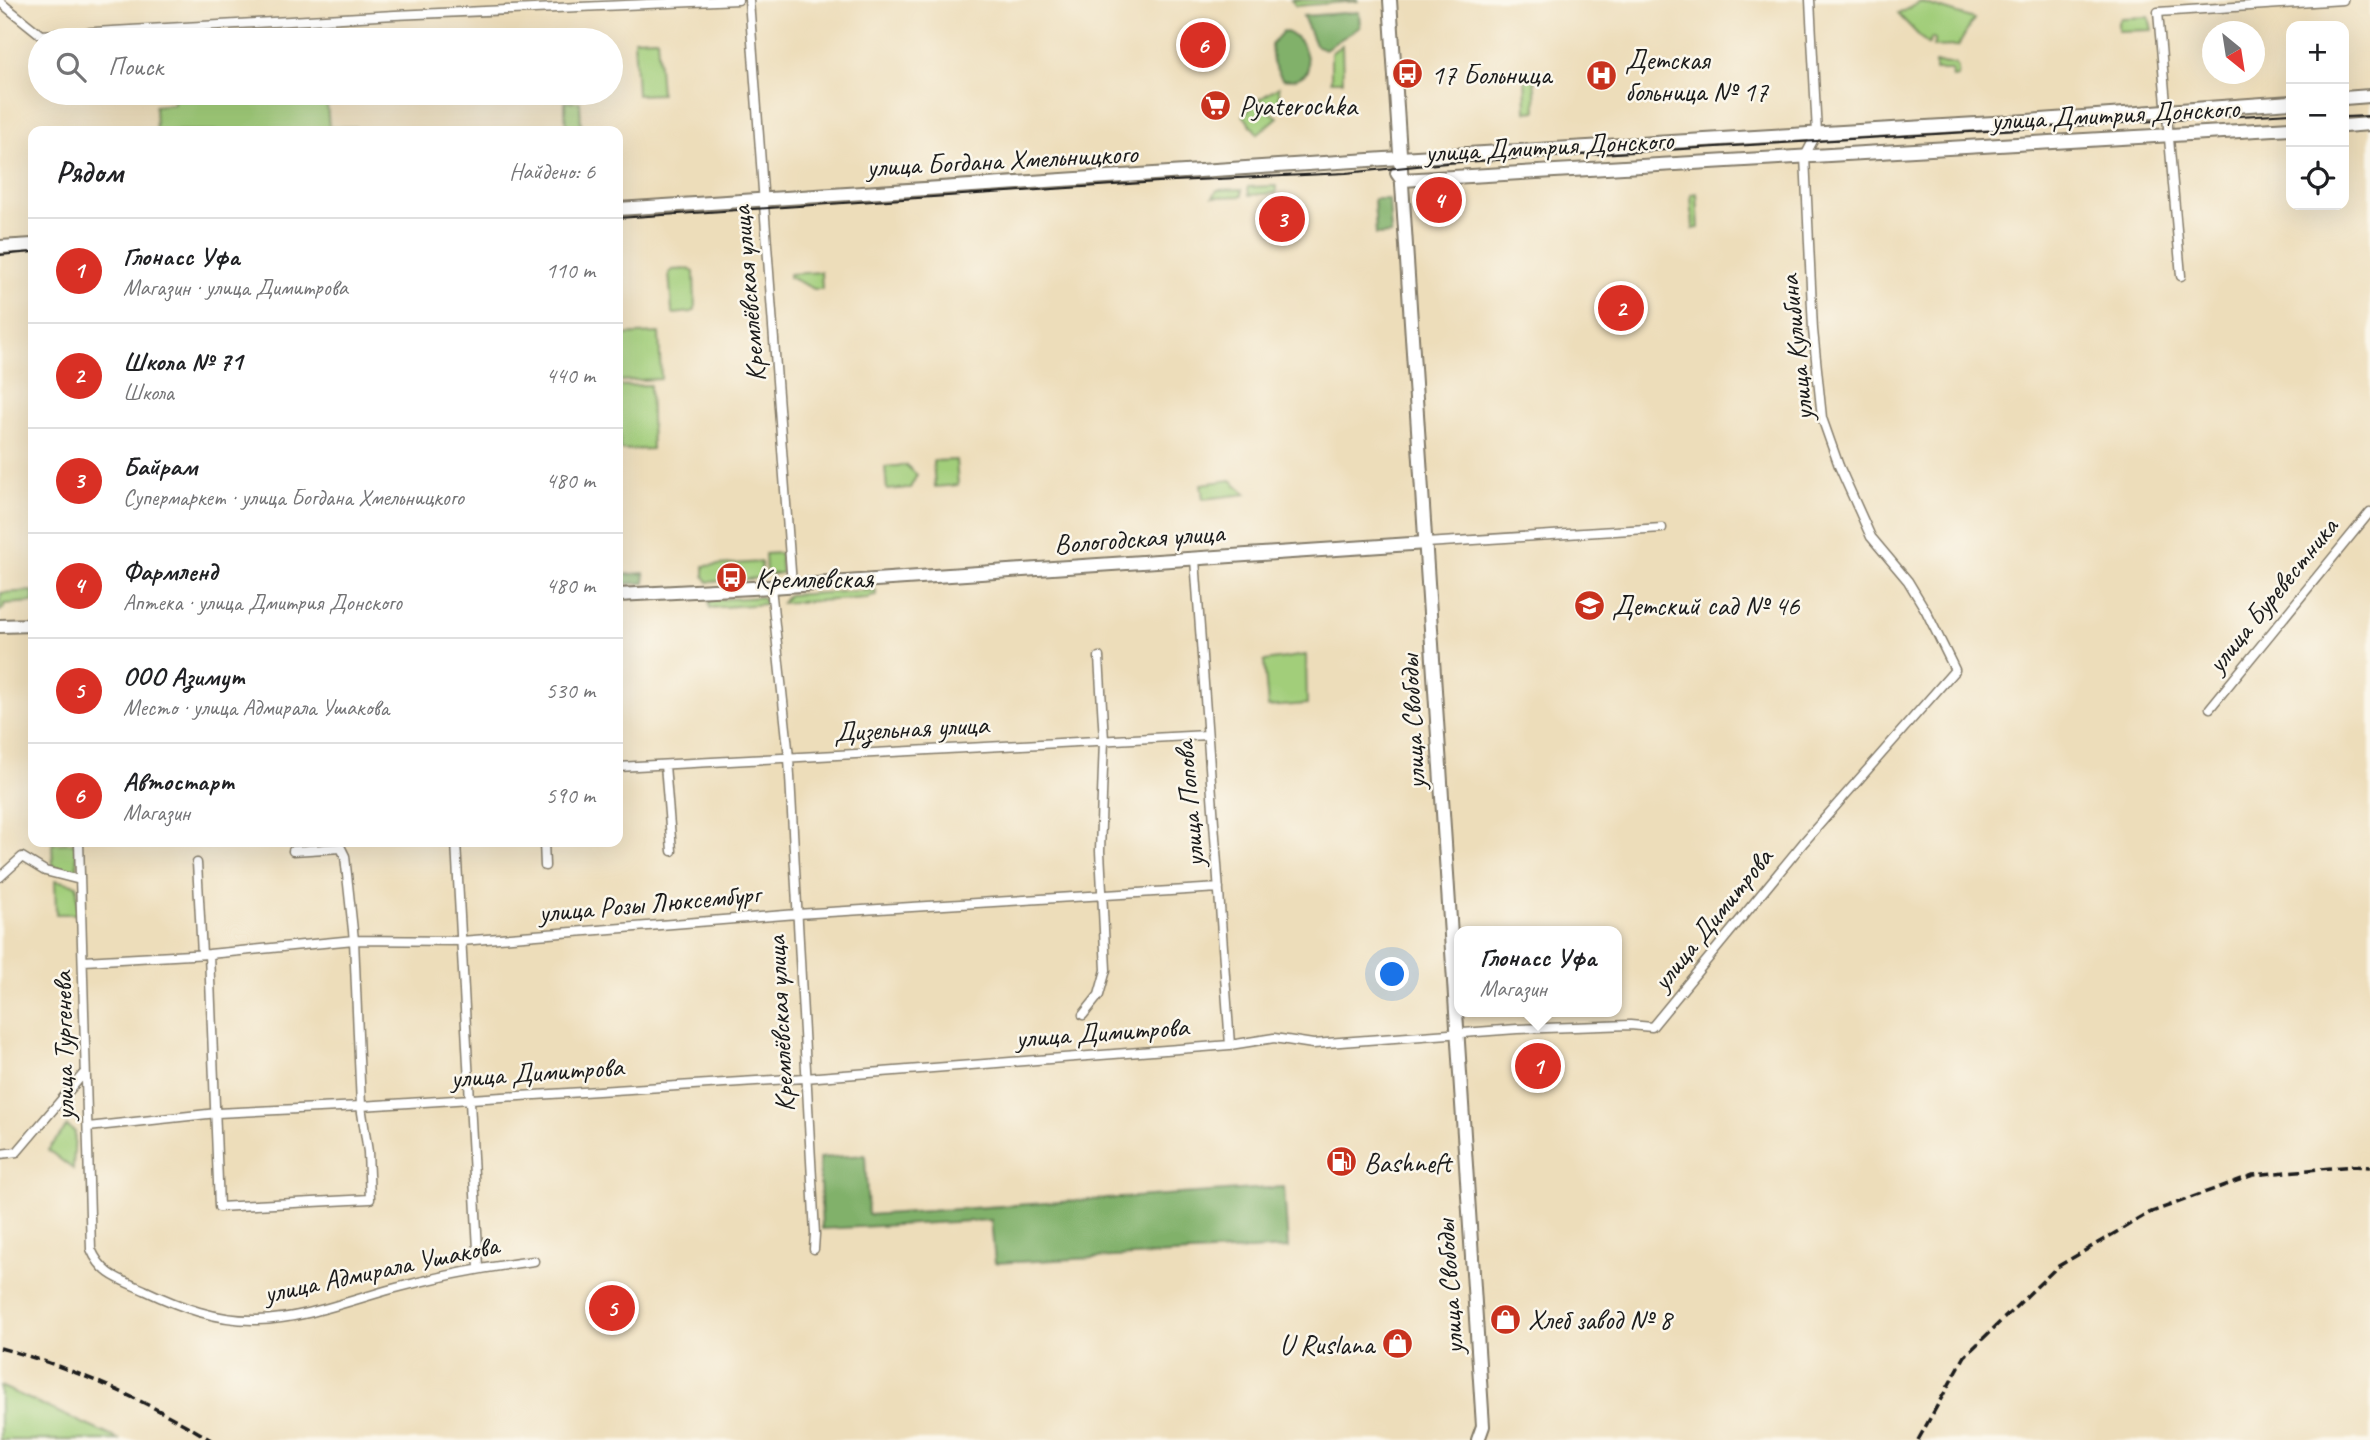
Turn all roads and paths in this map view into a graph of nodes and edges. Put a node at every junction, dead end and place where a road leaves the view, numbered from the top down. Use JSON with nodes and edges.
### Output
{"nodes":[{"id":1,"x":738,"y":0,"type":"edge"},
{"id":2,"x":749,"y":0,"type":"edge"},
{"id":3,"x":1390,"y":0,"type":"edge"},
{"id":4,"x":1810,"y":0,"type":"edge"},
{"id":5,"x":2343,"y":0,"type":"edge"},
{"id":6,"x":0,"y":2,"type":"edge"},
{"id":7,"x":32,"y":28,"type":"edge"},
{"id":8,"x":164,"y":28,"type":"edge"},
{"id":9,"x":2370,"y":96,"type":"edge"},
{"id":10,"x":2349,"y":98,"type":"edge"},
{"id":11,"x":2286,"y":102,"type":"edge"},
{"id":12,"x":2165,"y":110,"type":"junction"},
{"id":13,"x":2370,"y":124,"type":"edge"},
{"id":14,"x":2349,"y":126,"type":"edge"},
{"id":15,"x":2286,"y":128,"type":"edge"},
{"id":16,"x":1817,"y":133,"type":"junction"},
{"id":17,"x":2170,"y":135,"type":"junction"},
{"id":18,"x":1805,"y":156,"type":"junction"},
{"id":19,"x":1394,"y":159,"type":"junction"},
{"id":20,"x":1402,"y":180,"type":"junction"},
{"id":21,"x":762,"y":199,"type":"junction"},
{"id":22,"x":623,"y":209,"type":"edge"},
{"id":23,"x":28,"y":245,"type":"edge"},
{"id":24,"x":0,"y":247,"type":"edge"},
{"id":25,"x":2182,"y":276,"type":"dead end"},
{"id":26,"x":2370,"y":512,"type":"edge"},
{"id":27,"x":1662,"y":528,"type":"dead end"},
{"id":28,"x":1426,"y":543,"type":"junction"},
{"id":29,"x":1195,"y":559,"type":"junction"},
{"id":30,"x":792,"y":585,"type":"junction"},
{"id":31,"x":771,"y":587,"type":"junction"},
{"id":32,"x":623,"y":595,"type":"edge"},
{"id":33,"x":28,"y":625,"type":"edge"},
{"id":34,"x":0,"y":626,"type":"edge"},
{"id":35,"x":1099,"y":657,"type":"dead end"},
{"id":36,"x":1955,"y":670,"type":"joint"},
{"id":37,"x":2210,"y":708,"type":"dead end"},
{"id":38,"x":1207,"y":735,"type":"junction"},
{"id":39,"x":1104,"y":740,"type":"junction"},
{"id":40,"x":789,"y":758,"type":"junction"},
{"id":41,"x":665,"y":765,"type":"junction"},
{"id":42,"x":623,"y":767,"type":"edge"},
{"id":43,"x":79,"y":847,"type":"edge"},
{"id":44,"x":456,"y":847,"type":"edge"},
{"id":45,"x":544,"y":847,"type":"edge"},
{"id":46,"x":293,"y":851,"type":"dead end"},
{"id":47,"x":672,"y":851,"type":"dead end"},
{"id":48,"x":197,"y":863,"type":"dead end"},
{"id":49,"x":545,"y":866,"type":"dead end"},
{"id":50,"x":0,"y":877,"type":"edge"},
{"id":51,"x":80,"y":880,"type":"junction"},
{"id":52,"x":1219,"y":888,"type":"junction"},
{"id":53,"x":1103,"y":895,"type":"junction"},
{"id":54,"x":797,"y":914,"type":"junction"},
{"id":55,"x":354,"y":940,"type":"junction"},
{"id":56,"x":461,"y":941,"type":"junction"},
{"id":57,"x":206,"y":954,"type":"junction"},
{"id":58,"x":84,"y":961,"type":"junction"},
{"id":59,"x":1454,"y":999,"type":"edge"},
{"id":60,"x":1083,"y":1015,"type":"dead end"},
{"id":61,"x":1455,"y":1017,"type":"edge"},
{"id":62,"x":1456,"y":1032,"type":"junction"},
{"id":63,"x":1230,"y":1045,"type":"junction"},
{"id":64,"x":85,"y":1072,"type":"junction"},
{"id":65,"x":805,"y":1078,"type":"junction"},
{"id":66,"x":470,"y":1098,"type":"junction"},
{"id":67,"x":361,"y":1106,"type":"junction"},
{"id":68,"x":217,"y":1113,"type":"junction"},
{"id":69,"x":88,"y":1126,"type":"junction"},
{"id":70,"x":0,"y":1154,"type":"edge"},
{"id":71,"x":92,"y":1249,"type":"joint"},
{"id":72,"x":814,"y":1249,"type":"dead end"},
{"id":73,"x":534,"y":1261,"type":"dead end"},
{"id":74,"x":479,"y":1268,"type":"junction"},
{"id":75,"x":1483,"y":1426,"type":"junction"},
{"id":76,"x":1478,"y":1440,"type":"edge"},
{"id":77,"x":1484,"y":1440,"type":"edge"}],
"edges":[{"from":1,"to":8,"type":"street"},
{"from":2,"to":21,"type":"street","name":"Кремлёвская улица"},
{"from":3,"to":19,"type":"main road","name":"улица Свободы"},
{"from":4,"to":16,"type":"street"},
{"from":5,"to":12,"type":"street"},
{"from":6,"to":7,"type":"street"},
{"from":9,"to":10,"type":"main road"},
{"from":11,"to":12,"type":"main road","name":"улица Дмитрия Донского"},
{"from":12,"to":16,"type":"main road","name":"улица Дмитрия Донского"},
{"from":12,"to":17,"type":"street"},
{"from":13,"to":14,"type":"main road"},
{"from":15,"to":17,"type":"main road","name":"улица Дмитрия Донского"},
{"from":16,"to":18,"type":"street"},
{"from":16,"to":19,"type":"main road","name":"улица Дмитрия Донского"},
{"from":17,"to":18,"type":"main road","name":"улица Дмитрия Донского"},
{"from":17,"to":25,"type":"street"},
{"from":18,"to":20,"type":"main road","name":"улица Дмитрия Донского"},
{"from":18,"to":36,"type":"street","name":"улица Кулибина"},
{"from":19,"to":20,"type":"main road","name":"улица Свободы"},
{"from":19,"to":21,"type":"main road","name":"улица Богдана Хмельницкого"},
{"from":20,"to":28,"type":"main road","name":"улица Свободы"},
{"from":21,"to":22,"type":"main road","name":"улица Богдана Хмельницкого"},
{"from":21,"to":30,"type":"street","name":"Кремлёвская улица"},
{"from":23,"to":24,"type":"main road"},
{"from":26,"to":37,"type":"street","name":"улица Буревестника"},
{"from":27,"to":28,"type":"street","name":"Вологодская улица"},
{"from":28,"to":29,"type":"main road","name":"Вологодская улица"},
{"from":28,"to":59,"type":"main road","name":"улица Свободы"},
{"from":29,"to":30,"type":"main road","name":"Вологодская улица"},
{"from":29,"to":38,"type":"street","name":"улица Попова"},
{"from":30,"to":31,"type":"main road","name":"Вологодская улица"},
{"from":31,"to":32,"type":"main road","name":"Вологодская улица"},
{"from":31,"to":40,"type":"street","name":"Кремлёвская улица"},
{"from":33,"to":34,"type":"main road"},
{"from":35,"to":39,"type":"street"},
{"from":36,"to":62,"type":"street","name":"улица Димитрова"},
{"from":38,"to":39,"type":"street","name":"Дизельная улица"},
{"from":38,"to":52,"type":"street","name":"улица Попова"},
{"from":39,"to":40,"type":"street","name":"Дизельная улица"},
{"from":39,"to":53,"type":"street"},
{"from":40,"to":41,"type":"street","name":"Дизельная улица"},
{"from":40,"to":54,"type":"street","name":"Кремлёвская улица"},
{"from":41,"to":42,"type":"street","name":"Дизельная улица"},
{"from":41,"to":47,"type":"street"},
{"from":43,"to":51,"type":"street","name":"улица Тургенева"},
{"from":44,"to":56,"type":"street"},
{"from":45,"to":49,"type":"street"},
{"from":46,"to":55,"type":"street"},
{"from":48,"to":57,"type":"street"},
{"from":50,"to":51,"type":"street"},
{"from":51,"to":58,"type":"street","name":"улица Тургенева"},
{"from":52,"to":53,"type":"street","name":"улица Розы Люксембург"},
{"from":52,"to":63,"type":"street","name":"улица Попова"},
{"from":53,"to":54,"type":"street","name":"улица Розы Люксембург"},
{"from":53,"to":60,"type":"street"},
{"from":54,"to":56,"type":"street","name":"улица Розы Люксембург"},
{"from":54,"to":65,"type":"street","name":"Кремлёвская улица"},
{"from":55,"to":56,"type":"street","name":"улица Розы Люксембург"},
{"from":55,"to":57,"type":"street","name":"улица Розы Люксембург"},
{"from":55,"to":67,"type":"street"},
{"from":56,"to":66,"type":"street"},
{"from":57,"to":58,"type":"street","name":"улица Розы Люксембург"},
{"from":57,"to":68,"type":"street"},
{"from":58,"to":64,"type":"street","name":"улица Тургенева"},
{"from":61,"to":62,"type":"main road","name":"улица Свободы"},
{"from":62,"to":63,"type":"street","name":"улица Димитрова"},
{"from":62,"to":75,"type":"main road","name":"улица Свободы"},
{"from":63,"to":65,"type":"street","name":"улица Димитрова"},
{"from":64,"to":69,"type":"street","name":"улица Тургенева"},
{"from":64,"to":70,"type":"street"},
{"from":65,"to":66,"type":"street","name":"улица Димитрова"},
{"from":65,"to":72,"type":"street","name":"Кремлёвская улица"},
{"from":66,"to":67,"type":"street","name":"улица Димитрова"},
{"from":66,"to":74,"type":"street"},
{"from":67,"to":68,"type":"street","name":"улица Димитрова"},
{"from":67,"to":68,"type":"street"},
{"from":68,"to":69,"type":"street","name":"улица Димитрова"},
{"from":69,"to":71,"type":"street","name":"улица Тургенева"},
{"from":71,"to":74,"type":"street","name":"улица Адмирала Ушакова"},
{"from":73,"to":74,"type":"street","name":"улица Адмирала Ушакова"},
{"from":75,"to":76,"type":"main road"},
{"from":75,"to":77,"type":"street","name":"улица Свободы"}]}
